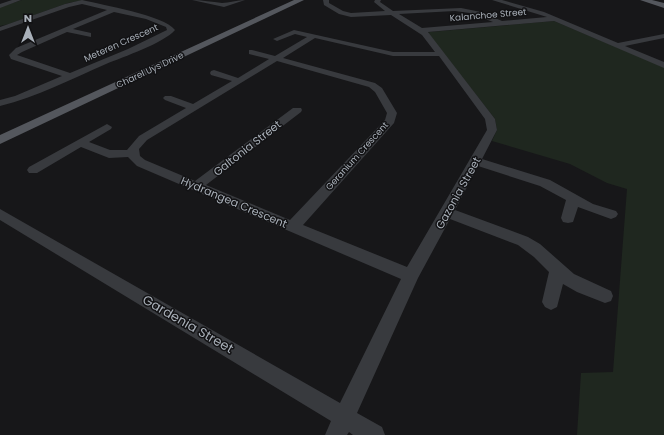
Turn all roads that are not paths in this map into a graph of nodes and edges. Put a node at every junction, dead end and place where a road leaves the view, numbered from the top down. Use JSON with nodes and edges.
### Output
{"nodes":[{"id":1,"x":18,"y":0,"type":"edge"},
{"id":2,"x":195,"y":0,"type":"edge"},
{"id":3,"x":242,"y":0,"type":"edge"},
{"id":4,"x":300,"y":0,"type":"edge"},
{"id":5,"x":326,"y":0,"type":"edge"},
{"id":6,"x":378,"y":0,"type":"edge"},
{"id":7,"x":495,"y":0,"type":"edge"},
{"id":8,"x":519,"y":0,"type":"edge"},
{"id":9,"x":644,"y":0,"type":"edge"},
{"id":10,"x":430,"y":2,"type":"dead end"},
{"id":11,"x":510,"y":4,"type":"junction"},
{"id":12,"x":0,"y":6,"type":"edge"},
{"id":13,"x":664,"y":6,"type":"edge"},
{"id":14,"x":115,"y":9,"type":"junction"},
{"id":15,"x":444,"y":10,"type":"junction"},
{"id":16,"x":395,"y":13,"type":"junction"},
{"id":17,"x":554,"y":19,"type":"junction"},
{"id":18,"x":500,"y":23,"type":"junction"},
{"id":19,"x":1,"y":28,"type":"edge"},
{"id":20,"x":66,"y":30,"type":"junction"},
{"id":21,"x":423,"y":30,"type":"junction"},
{"id":22,"x":88,"y":35,"type":"dead end"},
{"id":23,"x":314,"y":36,"type":"junction"},
{"id":24,"x":664,"y":36,"type":"edge"},
{"id":25,"x":655,"y":38,"type":"junction"},
{"id":26,"x":277,"y":39,"type":"dead end"},
{"id":27,"x":664,"y":41,"type":"edge"},
{"id":28,"x":617,"y":45,"type":"junction"},
{"id":29,"x":262,"y":48,"type":"dead end"},
{"id":30,"x":252,"y":52,"type":"junction"},
{"id":31,"x":441,"y":54,"type":"junction"},
{"id":32,"x":243,"y":57,"type":"dead end"},
{"id":33,"x":276,"y":59,"type":"junction"},
{"id":34,"x":664,"y":65,"type":"edge"},
{"id":35,"x":223,"y":68,"type":"dead end"},
{"id":36,"x":214,"y":73,"type":"junction"},
{"id":37,"x":67,"y":78,"type":"junction"},
{"id":38,"x":205,"y":78,"type":"dead end"},
{"id":39,"x":240,"y":81,"type":"junction"},
{"id":40,"x":178,"y":93,"type":"dead end"},
{"id":41,"x":34,"y":98,"type":"dead end"},
{"id":42,"x":168,"y":98,"type":"junction"},
{"id":43,"x":13,"y":100,"type":"junction"},
{"id":44,"x":0,"y":103,"type":"edge"},
{"id":45,"x":157,"y":104,"type":"dead end"},
{"id":46,"x":194,"y":108,"type":"junction"},
{"id":47,"x":297,"y":110,"type":"dead end"},
{"id":48,"x":107,"y":127,"type":"dead end"},
{"id":49,"x":0,"y":140,"type":"edge"},
{"id":50,"x":80,"y":143,"type":"junction"},
{"id":51,"x":133,"y":153,"type":"junction"},
{"id":52,"x":476,"y":161,"type":"junction"},
{"id":53,"x":33,"y":170,"type":"dead end"},
{"id":54,"x":197,"y":186,"type":"junction"},
{"id":55,"x":574,"y":198,"type":"junction"},
{"id":56,"x":448,"y":212,"type":"junction"},
{"id":57,"x":0,"y":214,"type":"edge"},
{"id":58,"x":611,"y":214,"type":"dead end"},
{"id":59,"x":568,"y":218,"type":"dead end"},
{"id":60,"x":293,"y":226,"type":"junction"},
{"id":61,"x":558,"y":270,"type":"junction"},
{"id":62,"x":411,"y":276,"type":"junction"},
{"id":63,"x":605,"y":296,"type":"dead end"},
{"id":64,"x":551,"y":302,"type":"dead end"},
{"id":65,"x":340,"y":426,"type":"edge"},
{"id":66,"x":374,"y":435,"type":"edge"}],
"edges":[{"from":1,"to":12,"type":"street"},
{"from":2,"to":3,"type":"street"},
{"from":4,"to":49,"type":"main road","name":"Charel Uys Drive"},
{"from":5,"to":16,"type":"street"},
{"from":6,"to":16,"type":"street","name":"Gazonia Street"},
{"from":7,"to":11,"type":"street"},
{"from":8,"to":11,"type":"street"},
{"from":9,"to":13,"type":"main road"},
{"from":10,"to":15,"type":"street"},
{"from":11,"to":17,"type":"street"},
{"from":14,"to":19,"type":"street","name":"Meteren Crescent"},
{"from":14,"to":20,"type":"street"},
{"from":14,"to":37,"type":"street","name":"Meteren Crescent"},
{"from":15,"to":16,"type":"street"},
{"from":15,"to":18,"type":"street"},
{"from":16,"to":21,"type":"street","name":"Gazonia Street"},
{"from":17,"to":18,"type":"street","name":"Kalanchoe Street"},
{"from":17,"to":28,"type":"street"},
{"from":18,"to":21,"type":"street","name":"Kalanchoe Street"},
{"from":20,"to":22,"type":"street"},
{"from":20,"to":37,"type":"street"},
{"from":21,"to":31,"type":"street","name":"Gazonia Street"},
{"from":23,"to":26,"type":"street"},
{"from":23,"to":31,"type":"street"},
{"from":23,"to":33,"type":"street"},
{"from":24,"to":25,"type":"street"},
{"from":25,"to":27,"type":"street"},
{"from":25,"to":28,"type":"street"},
{"from":28,"to":34,"type":"street"},
{"from":29,"to":30,"type":"street"},
{"from":30,"to":32,"type":"street"},
{"from":30,"to":33,"type":"street"},
{"from":31,"to":52,"type":"street","name":"Gazonia Street"},
{"from":33,"to":39,"type":"street"},
{"from":33,"to":60,"type":"street","name":"Geranium Crescent"},
{"from":35,"to":36,"type":"street"},
{"from":36,"to":38,"type":"street"},
{"from":36,"to":39,"type":"street"},
{"from":37,"to":43,"type":"street"},
{"from":39,"to":46,"type":"street"},
{"from":40,"to":42,"type":"street"},
{"from":41,"to":43,"type":"street"},
{"from":42,"to":45,"type":"street"},
{"from":42,"to":46,"type":"street"},
{"from":43,"to":44,"type":"street"},
{"from":46,"to":51,"type":"street"},
{"from":47,"to":54,"type":"street","name":"Galtonia Street"},
{"from":48,"to":50,"type":"street"},
{"from":50,"to":51,"type":"street"},
{"from":50,"to":53,"type":"street"},
{"from":51,"to":54,"type":"street","name":"Hydrangea Crescent"},
{"from":52,"to":55,"type":"street"},
{"from":52,"to":56,"type":"street","name":"Gazonia Street"},
{"from":54,"to":60,"type":"street","name":"Hydrangea Crescent"},
{"from":55,"to":58,"type":"street"},
{"from":55,"to":59,"type":"street"},
{"from":56,"to":61,"type":"street"},
{"from":56,"to":62,"type":"street","name":"Gazonia Street"},
{"from":57,"to":65,"type":"street","name":"Gardenia Street"},
{"from":60,"to":62,"type":"street","name":"Hydrangea Crescent"},
{"from":61,"to":63,"type":"street"},
{"from":61,"to":64,"type":"street"},
{"from":62,"to":65,"type":"street","name":"Gazonia Street"},
{"from":65,"to":66,"type":"street","name":"Gardenia Street"}]}
